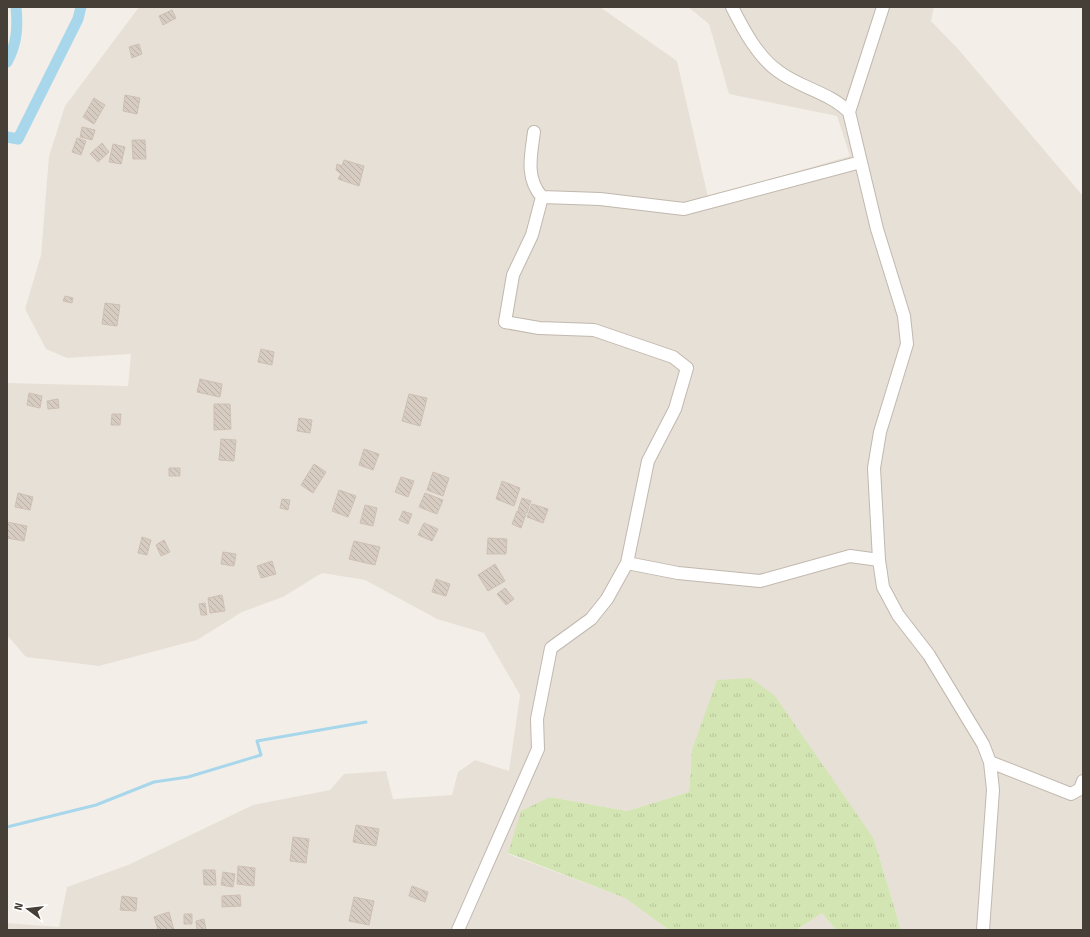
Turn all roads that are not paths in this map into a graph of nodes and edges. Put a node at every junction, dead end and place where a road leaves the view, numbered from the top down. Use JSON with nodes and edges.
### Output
{"nodes":[{"id":1,"x":732,"y":7,"type":"edge"},
{"id":2,"x":883,"y":7,"type":"edge"},
{"id":3,"x":849,"y":112,"type":"junction"},
{"id":4,"x":534,"y":132,"type":"dead end"},
{"id":5,"x":861,"y":162,"type":"junction"},
{"id":6,"x":542,"y":197,"type":"junction"},
{"id":7,"x":879,"y":560,"type":"junction"},
{"id":8,"x":627,"y":563,"type":"junction"},
{"id":9,"x":990,"y":762,"type":"junction"},
{"id":10,"x":1083,"y":781,"type":"edge"},
{"id":11,"x":458,"y":930,"type":"edge"},
{"id":12,"x":982,"y":930,"type":"edge"}],
"edges":[{"from":1,"to":3,"type":"street"},
{"from":2,"to":3,"type":"street"},
{"from":3,"to":5,"type":"street"},
{"from":4,"to":6,"type":"street"},
{"from":5,"to":6,"type":"street"},
{"from":5,"to":7,"type":"street"},
{"from":6,"to":8,"type":"street"},
{"from":7,"to":8,"type":"street"},
{"from":7,"to":9,"type":"street"},
{"from":8,"to":11,"type":"street"},
{"from":9,"to":10,"type":"street"},
{"from":9,"to":12,"type":"street"}]}
